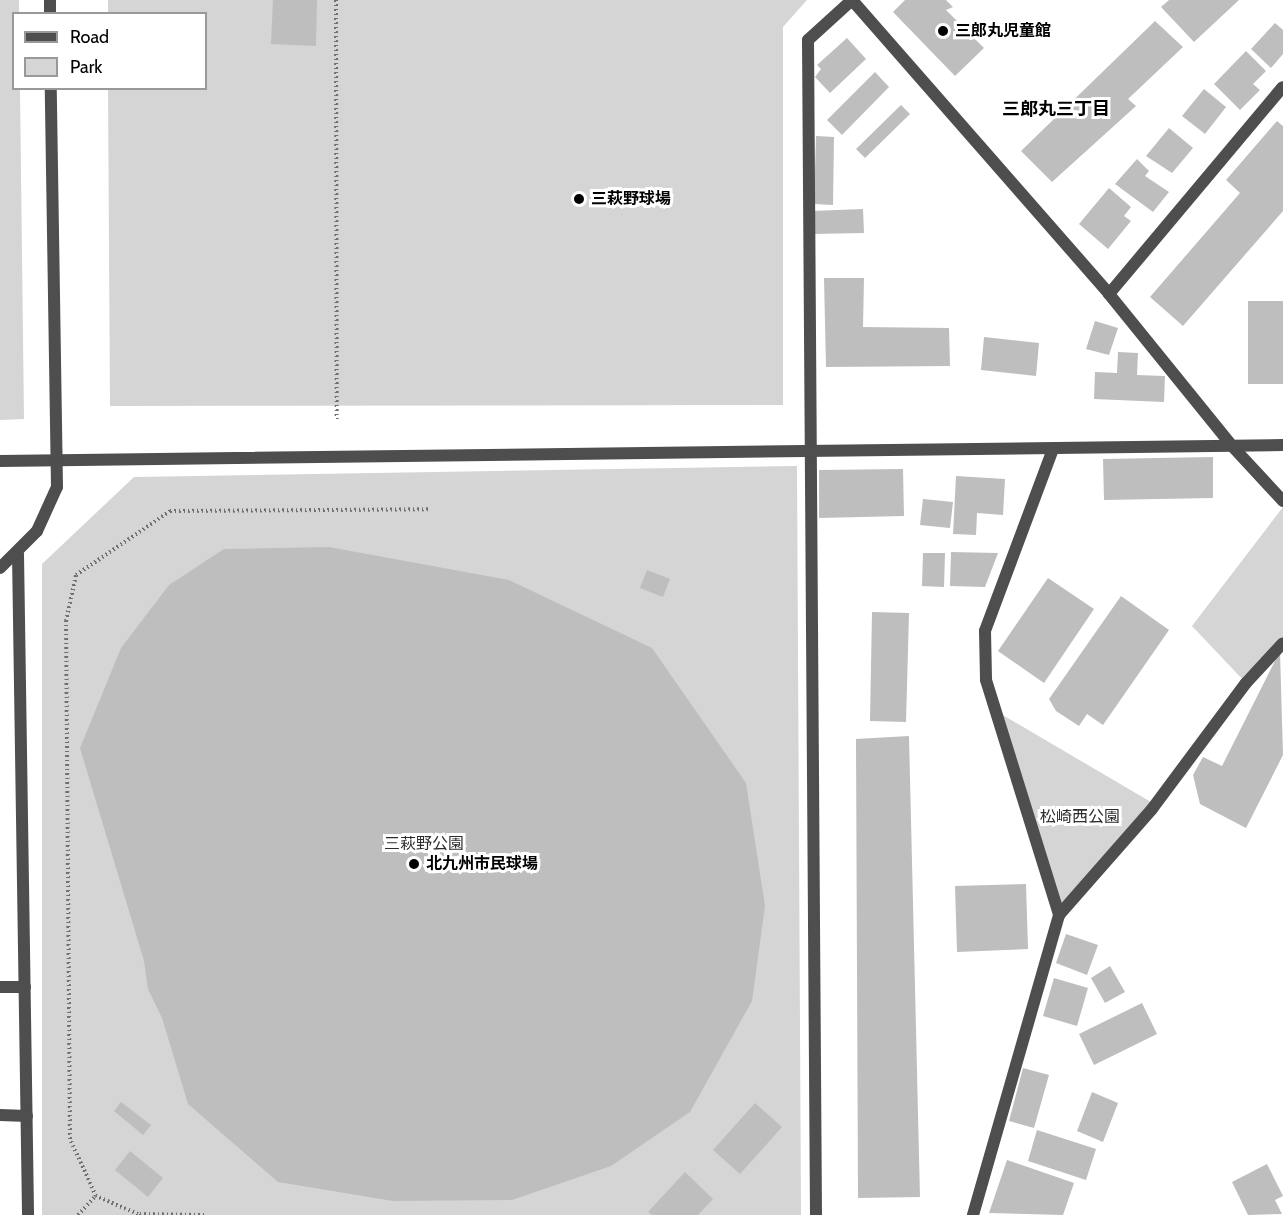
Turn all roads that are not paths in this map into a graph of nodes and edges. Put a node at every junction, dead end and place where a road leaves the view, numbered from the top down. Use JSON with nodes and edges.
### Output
{"nodes":[{"id":1,"x":852,"y":0,"type":"edge"},
{"id":2,"x":1283,"y":87,"type":"edge"},
{"id":3,"x":51,"y":90,"type":"edge"},
{"id":4,"x":1109,"y":294,"type":"junction"},
{"id":5,"x":1283,"y":445,"type":"edge"},
{"id":6,"x":1232,"y":446,"type":"junction"},
{"id":7,"x":1053,"y":449,"type":"junction"},
{"id":8,"x":810,"y":452,"type":"junction"},
{"id":9,"x":0,"y":461,"type":"edge"},
{"id":10,"x":58,"y":461,"type":"junction"},
{"id":11,"x":1283,"y":501,"type":"edge"},
{"id":12,"x":18,"y":554,"type":"junction"},
{"id":13,"x":0,"y":568,"type":"edge"},
{"id":14,"x":1283,"y":643,"type":"edge"},
{"id":15,"x":1059,"y":915,"type":"junction"},
{"id":16,"x":0,"y":987,"type":"edge"},
{"id":17,"x":26,"y":987,"type":"junction"},
{"id":18,"x":0,"y":1115,"type":"edge"},
{"id":19,"x":27,"y":1116,"type":"junction"},
{"id":20,"x":28,"y":1215,"type":"edge"},
{"id":21,"x":816,"y":1215,"type":"edge"},
{"id":22,"x":973,"y":1215,"type":"edge"}],
"edges":[{"from":1,"to":4,"type":"street"},
{"from":1,"to":8,"type":"street"},
{"from":2,"to":4,"type":"street"},
{"from":3,"to":10,"type":"street"},
{"from":4,"to":6,"type":"street"},
{"from":5,"to":6,"type":"street"},
{"from":6,"to":7,"type":"street"},
{"from":6,"to":11,"type":"street"},
{"from":7,"to":8,"type":"street"},
{"from":7,"to":15,"type":"street"},
{"from":8,"to":10,"type":"street"},
{"from":8,"to":21,"type":"street"},
{"from":9,"to":10,"type":"street"},
{"from":10,"to":12,"type":"street"},
{"from":12,"to":13,"type":"street"},
{"from":12,"to":17,"type":"street"},
{"from":14,"to":15,"type":"street"},
{"from":15,"to":22,"type":"street"},
{"from":16,"to":17,"type":"street"},
{"from":17,"to":19,"type":"street"},
{"from":18,"to":19,"type":"street"},
{"from":19,"to":20,"type":"street"}]}
